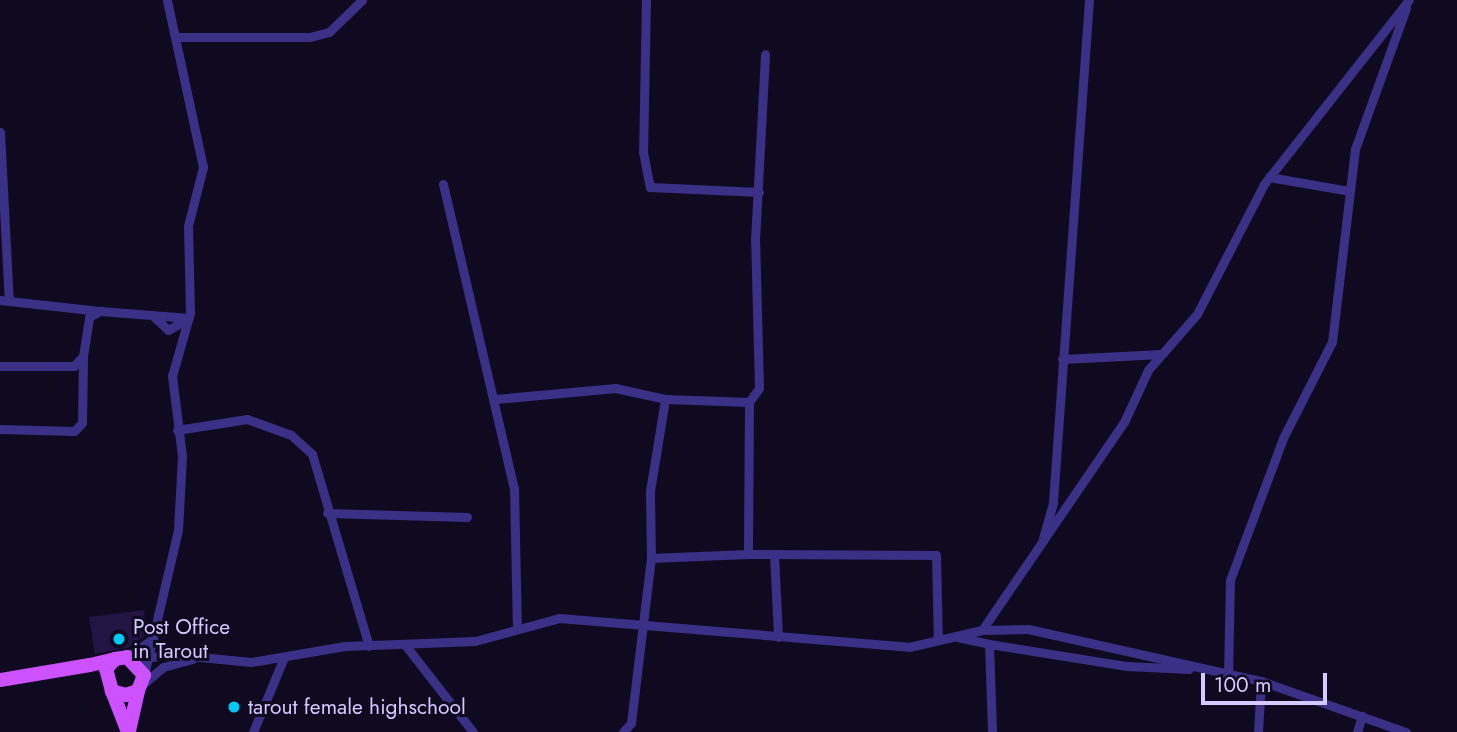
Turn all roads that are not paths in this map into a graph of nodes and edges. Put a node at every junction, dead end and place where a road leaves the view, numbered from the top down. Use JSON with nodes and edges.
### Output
{"nodes":[{"id":1,"x":167,"y":0,"type":"edge"},
{"id":2,"x":362,"y":0,"type":"edge"},
{"id":3,"x":646,"y":0,"type":"edge"},
{"id":4,"x":1090,"y":0,"type":"edge"},
{"id":5,"x":1408,"y":1,"type":"edge"},
{"id":6,"x":177,"y":37,"type":"junction"},
{"id":7,"x":765,"y":54,"type":"dead end"},
{"id":8,"x":0,"y":132,"type":"edge"},
{"id":9,"x":1269,"y":177,"type":"junction"},
{"id":10,"x":443,"y":184,"type":"dead end"},
{"id":11,"x":1349,"y":191,"type":"junction"},
{"id":12,"x":759,"y":192,"type":"junction"},
{"id":13,"x":4,"y":301,"type":"edge"},
{"id":14,"x":100,"y":311,"type":"junction"},
{"id":15,"x":189,"y":318,"type":"junction"},
{"id":16,"x":1162,"y":355,"type":"junction"},
{"id":17,"x":83,"y":356,"type":"junction"},
{"id":18,"x":1062,"y":359,"type":"junction"},
{"id":19,"x":0,"y":366,"type":"edge"},
{"id":20,"x":495,"y":398,"type":"junction"},
{"id":21,"x":665,"y":399,"type":"junction"},
{"id":22,"x":749,"y":402,"type":"junction"},
{"id":23,"x":0,"y":429,"type":"edge"},
{"id":24,"x":177,"y":430,"type":"junction"},
{"id":25,"x":327,"y":513,"type":"junction"},
{"id":26,"x":467,"y":517,"type":"dead end"},
{"id":27,"x":1042,"y":544,"type":"junction"},
{"id":28,"x":748,"y":554,"type":"junction"},
{"id":29,"x":774,"y":554,"type":"junction"},
{"id":30,"x":651,"y":558,"type":"junction"},
{"id":31,"x":642,"y":624,"type":"junction"},
{"id":32,"x":517,"y":629,"type":"junction"},
{"id":33,"x":982,"y":630,"type":"junction"},
{"id":34,"x":953,"y":636,"type":"junction"},
{"id":35,"x":154,"y":637,"type":"junction"},
{"id":36,"x":778,"y":638,"type":"junction"},
{"id":37,"x":938,"y":640,"type":"junction"},
{"id":38,"x":989,"y":644,"type":"junction"},
{"id":39,"x":369,"y":646,"type":"junction"},
{"id":40,"x":406,"y":646,"type":"junction"},
{"id":41,"x":170,"y":654,"type":"junction"},
{"id":42,"x":150,"y":656,"type":"junction"},
{"id":43,"x":198,"y":657,"type":"junction"},
{"id":44,"x":284,"y":657,"type":"junction"},
{"id":45,"x":126,"y":659,"type":"junction"},
{"id":46,"x":1194,"y":668,"type":"junction"},
{"id":47,"x":58,"y":670,"type":"junction"},
{"id":48,"x":1228,"y":675,"type":"junction"},
{"id":49,"x":0,"y":680,"type":"edge"},
{"id":50,"x":1261,"y":681,"type":"junction"},
{"id":51,"x":141,"y":683,"type":"junction"},
{"id":52,"x":109,"y":686,"type":"junction"},
{"id":53,"x":1362,"y":716,"type":"junction"},
{"id":54,"x":129,"y":732,"type":"edge"},
{"id":55,"x":253,"y":732,"type":"edge"},
{"id":56,"x":472,"y":732,"type":"edge"},
{"id":57,"x":624,"y":732,"type":"edge"},
{"id":58,"x":992,"y":732,"type":"edge"},
{"id":59,"x":1258,"y":732,"type":"edge"},
{"id":60,"x":1357,"y":732,"type":"edge"},
{"id":61,"x":1406,"y":732,"type":"edge"}],
"edges":[{"from":1,"to":6,"type":"street"},
{"from":2,"to":6,"type":"street"},
{"from":3,"to":12,"type":"street"},
{"from":4,"to":18,"type":"street"},
{"from":5,"to":9,"type":"street"},
{"from":5,"to":11,"type":"street"},
{"from":6,"to":15,"type":"street"},
{"from":7,"to":12,"type":"street"},
{"from":8,"to":13,"type":"street"},
{"from":9,"to":11,"type":"street"},
{"from":9,"to":16,"type":"street"},
{"from":10,"to":20,"type":"street"},
{"from":11,"to":48,"type":"street"},
{"from":12,"to":22,"type":"street"},
{"from":13,"to":14,"type":"street"},
{"from":14,"to":15,"type":"street"},
{"from":14,"to":17,"type":"street"},
{"from":15,"to":24,"type":"street"},
{"from":16,"to":18,"type":"street"},
{"from":16,"to":27,"type":"street"},
{"from":17,"to":19,"type":"street"},
{"from":17,"to":23,"type":"street"},
{"from":18,"to":27,"type":"street"},
{"from":20,"to":21,"type":"street"},
{"from":20,"to":32,"type":"street"},
{"from":21,"to":22,"type":"street"},
{"from":21,"to":30,"type":"street"},
{"from":22,"to":28,"type":"street"},
{"from":24,"to":25,"type":"street"},
{"from":24,"to":35,"type":"street"},
{"from":25,"to":26,"type":"street"},
{"from":25,"to":39,"type":"street"},
{"from":27,"to":33,"type":"street"},
{"from":28,"to":29,"type":"street"},
{"from":28,"to":30,"type":"street"},
{"from":29,"to":36,"type":"street"},
{"from":29,"to":37,"type":"street"},
{"from":30,"to":31,"type":"street"},
{"from":31,"to":32,"type":"street"},
{"from":31,"to":36,"type":"street"},
{"from":31,"to":57,"type":"street"},
{"from":32,"to":40,"type":"street"},
{"from":33,"to":34,"type":"street"},
{"from":33,"to":46,"type":"street"},
{"from":34,"to":37,"type":"street"},
{"from":34,"to":38,"type":"street"},
{"from":35,"to":41,"type":"street"},
{"from":35,"to":42,"type":"street"},
{"from":35,"to":45,"type":"street"},
{"from":36,"to":37,"type":"street"},
{"from":38,"to":46,"type":"street"},
{"from":38,"to":58,"type":"street"},
{"from":39,"to":40,"type":"street"},
{"from":39,"to":44,"type":"street"},
{"from":40,"to":56,"type":"street"},
{"from":41,"to":42,"type":"street"},
{"from":41,"to":43,"type":"street"},
{"from":42,"to":45,"type":"street"},
{"from":42,"to":51,"type":"street"},
{"from":43,"to":44,"type":"street"},
{"from":43,"to":51,"type":"street"},
{"from":44,"to":55,"type":"street"},
{"from":45,"to":47,"type":"main road"},
{"from":45,"to":51,"type":"main road"},
{"from":45,"to":52,"type":"main road"},
{"from":46,"to":48,"type":"street"},
{"from":47,"to":49,"type":"main road"},
{"from":47,"to":52,"type":"main road"},
{"from":48,"to":50,"type":"street"},
{"from":50,"to":53,"type":"street"},
{"from":50,"to":59,"type":"street"},
{"from":51,"to":52,"type":"main road"},
{"from":51,"to":54,"type":"main road"},
{"from":52,"to":54,"type":"main road"},
{"from":53,"to":60,"type":"street"},
{"from":53,"to":61,"type":"street"}]}
